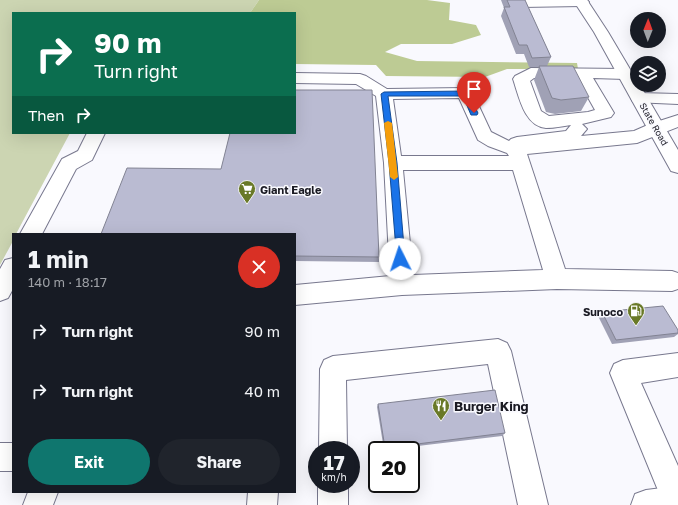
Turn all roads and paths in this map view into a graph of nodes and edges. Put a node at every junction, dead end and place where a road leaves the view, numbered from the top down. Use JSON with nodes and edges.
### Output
{"nodes":[{"id":1,"x":581,"y":1,"type":"edge"},
{"id":2,"x":522,"y":3,"type":"edge"},
{"id":3,"x":582,"y":73,"type":"junction"},
{"id":4,"x":625,"y":74,"type":"junction"},
{"id":5,"x":296,"y":78,"type":"edge"},
{"id":6,"x":384,"y":94,"type":"junction"},
{"id":7,"x":639,"y":98,"type":"junction"},
{"id":8,"x":678,"y":99,"type":"edge"},
{"id":9,"x":678,"y":121,"type":"edge"},
{"id":10,"x":656,"y":128,"type":"junction"},
{"id":11,"x":578,"y":129,"type":"junction"},
{"id":12,"x":96,"y":134,"type":"edge"},
{"id":13,"x":484,"y":136,"type":"junction"},
{"id":14,"x":518,"y":156,"type":"junction"},
{"id":15,"x":393,"y":163,"type":"junction"},
{"id":16,"x":678,"y":166,"type":"edge"},
{"id":17,"x":32,"y":233,"type":"edge"},
{"id":18,"x":12,"y":269,"type":"edge"},
{"id":19,"x":557,"y":279,"type":"junction"},
{"id":20,"x":672,"y":281,"type":"dead end"},
{"id":21,"x":402,"y":285,"type":"junction"},
{"id":22,"x":0,"y":291,"type":"edge"},
{"id":23,"x":296,"y":295,"type":"edge"},
{"id":24,"x":678,"y":365,"type":"edge"},
{"id":25,"x":333,"y":441,"type":"edge"},
{"id":26,"x":0,"y":457,"type":"edge"},
{"id":27,"x":12,"y":457,"type":"edge"},
{"id":28,"x":43,"y":493,"type":"edge"},
{"id":29,"x":264,"y":493,"type":"edge"},
{"id":30,"x":333,"y":493,"type":"edge"},
{"id":31,"x":678,"y":501,"type":"edge"},
{"id":32,"x":38,"y":505,"type":"edge"},
{"id":33,"x":262,"y":505,"type":"edge"},
{"id":34,"x":333,"y":505,"type":"edge"},
{"id":35,"x":533,"y":505,"type":"edge"},
{"id":36,"x":646,"y":505,"type":"edge"}],
"edges":[{"from":1,"to":2,"type":"main road"},
{"from":1,"to":4,"type":"main road","name":"State Road"},
{"from":3,"to":3,"type":"main road"},
{"from":3,"to":4,"type":"main road"},
{"from":4,"to":7,"type":"main road","name":"State Road"},
{"from":5,"to":6,"type":"main road"},
{"from":6,"to":13,"type":"main road"},
{"from":6,"to":15,"type":"main road"},
{"from":7,"to":8,"type":"main road"},
{"from":7,"to":10,"type":"main road","name":"State Road"},
{"from":9,"to":10,"type":"main road"},
{"from":10,"to":11,"type":"main road"},
{"from":10,"to":14,"type":"main road"},
{"from":10,"to":16,"type":"main road","name":"State Road"},
{"from":11,"to":13,"type":"main road"},
{"from":11,"to":14,"type":"main road"},
{"from":12,"to":17,"type":"main road"},
{"from":13,"to":14,"type":"main road"},
{"from":14,"to":15,"type":"main road"},
{"from":14,"to":19,"type":"main road"},
{"from":15,"to":21,"type":"main road"},
{"from":18,"to":22,"type":"main road"},
{"from":19,"to":20,"type":"main road"},
{"from":19,"to":21,"type":"main road"},
{"from":21,"to":23,"type":"main road"},
{"from":24,"to":31,"type":"main road"},
{"from":25,"to":35,"type":"main road"},
{"from":26,"to":27,"type":"main road"},
{"from":28,"to":32,"type":"main road"},
{"from":29,"to":33,"type":"main road"},
{"from":30,"to":34,"type":"main road"},
{"from":31,"to":36,"type":"main road"}]}
